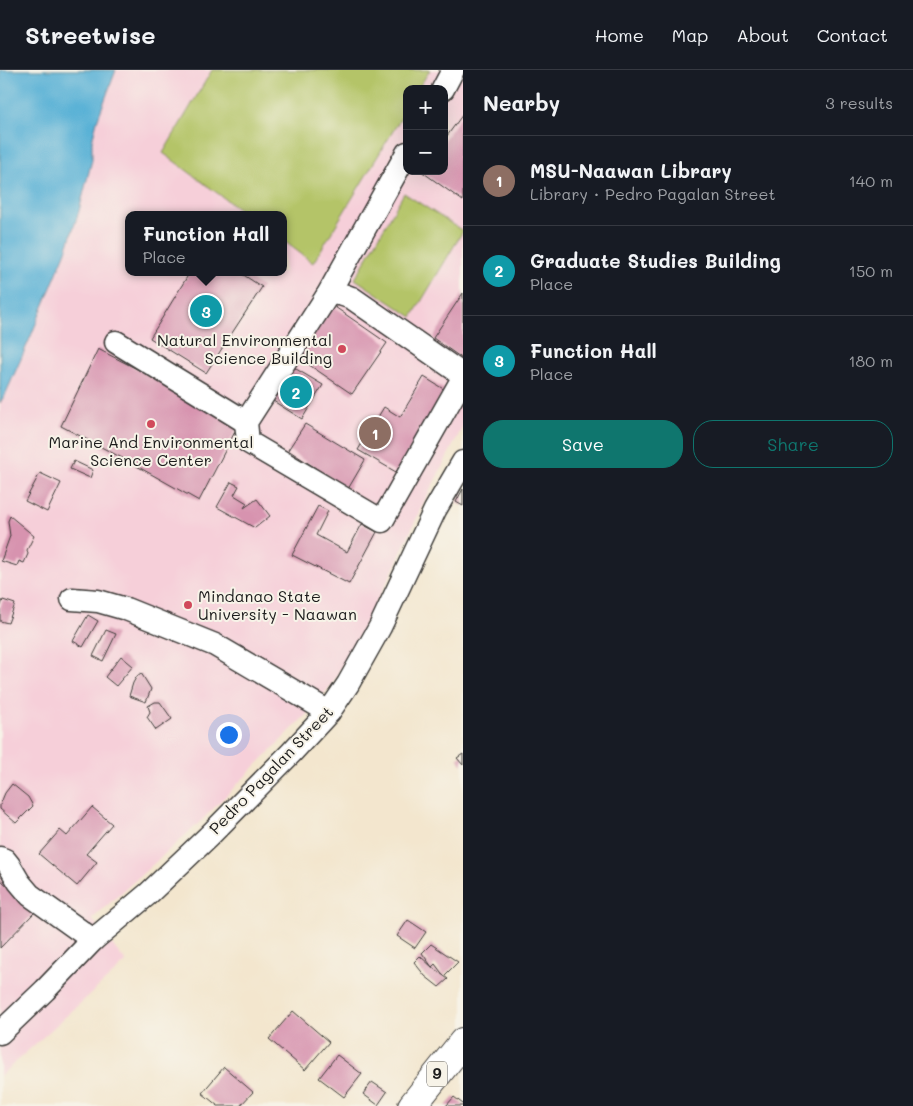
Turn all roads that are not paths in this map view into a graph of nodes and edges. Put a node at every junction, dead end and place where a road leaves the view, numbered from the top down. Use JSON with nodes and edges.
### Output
{"nodes":[{"id":1,"x":453,"y":70,"type":"edge"},
{"id":2,"x":445,"y":85,"type":"edge"},
{"id":3,"x":403,"y":160,"type":"edge"},
{"id":4,"x":326,"y":296,"type":"junction"},
{"id":5,"x":116,"y":342,"type":"dead end"},
{"id":6,"x":463,"y":376,"type":"edge"},
{"id":7,"x":246,"y":422,"type":"junction"},
{"id":8,"x":463,"y":462,"type":"edge"},
{"id":9,"x":72,"y":599,"type":"dead end"},
{"id":10,"x":329,"y":712,"type":"junction"},
{"id":11,"x":0,"y":858,"type":"edge"},
{"id":12,"x":93,"y":940,"type":"junction"},
{"id":13,"x":0,"y":1033,"type":"edge"},
{"id":14,"x":463,"y":1042,"type":"edge"},
{"id":15,"x":412,"y":1106,"type":"edge"}],
"edges":[{"from":1,"to":2,"type":"street"},
{"from":3,"to":4,"type":"street"},
{"from":4,"to":6,"type":"street"},
{"from":4,"to":7,"type":"street"},
{"from":5,"to":7,"type":"street"},
{"from":6,"to":7,"type":"street"},
{"from":8,"to":10,"type":"street","name":"Pedro Pagalan Street"},
{"from":9,"to":10,"type":"street"},
{"from":10,"to":12,"type":"street","name":"Pedro Pagalan Street"},
{"from":11,"to":12,"type":"street"},
{"from":12,"to":13,"type":"street","name":"Pedro Pagalan Street"},
{"from":14,"to":15,"type":"highway","number":"9"}]}
